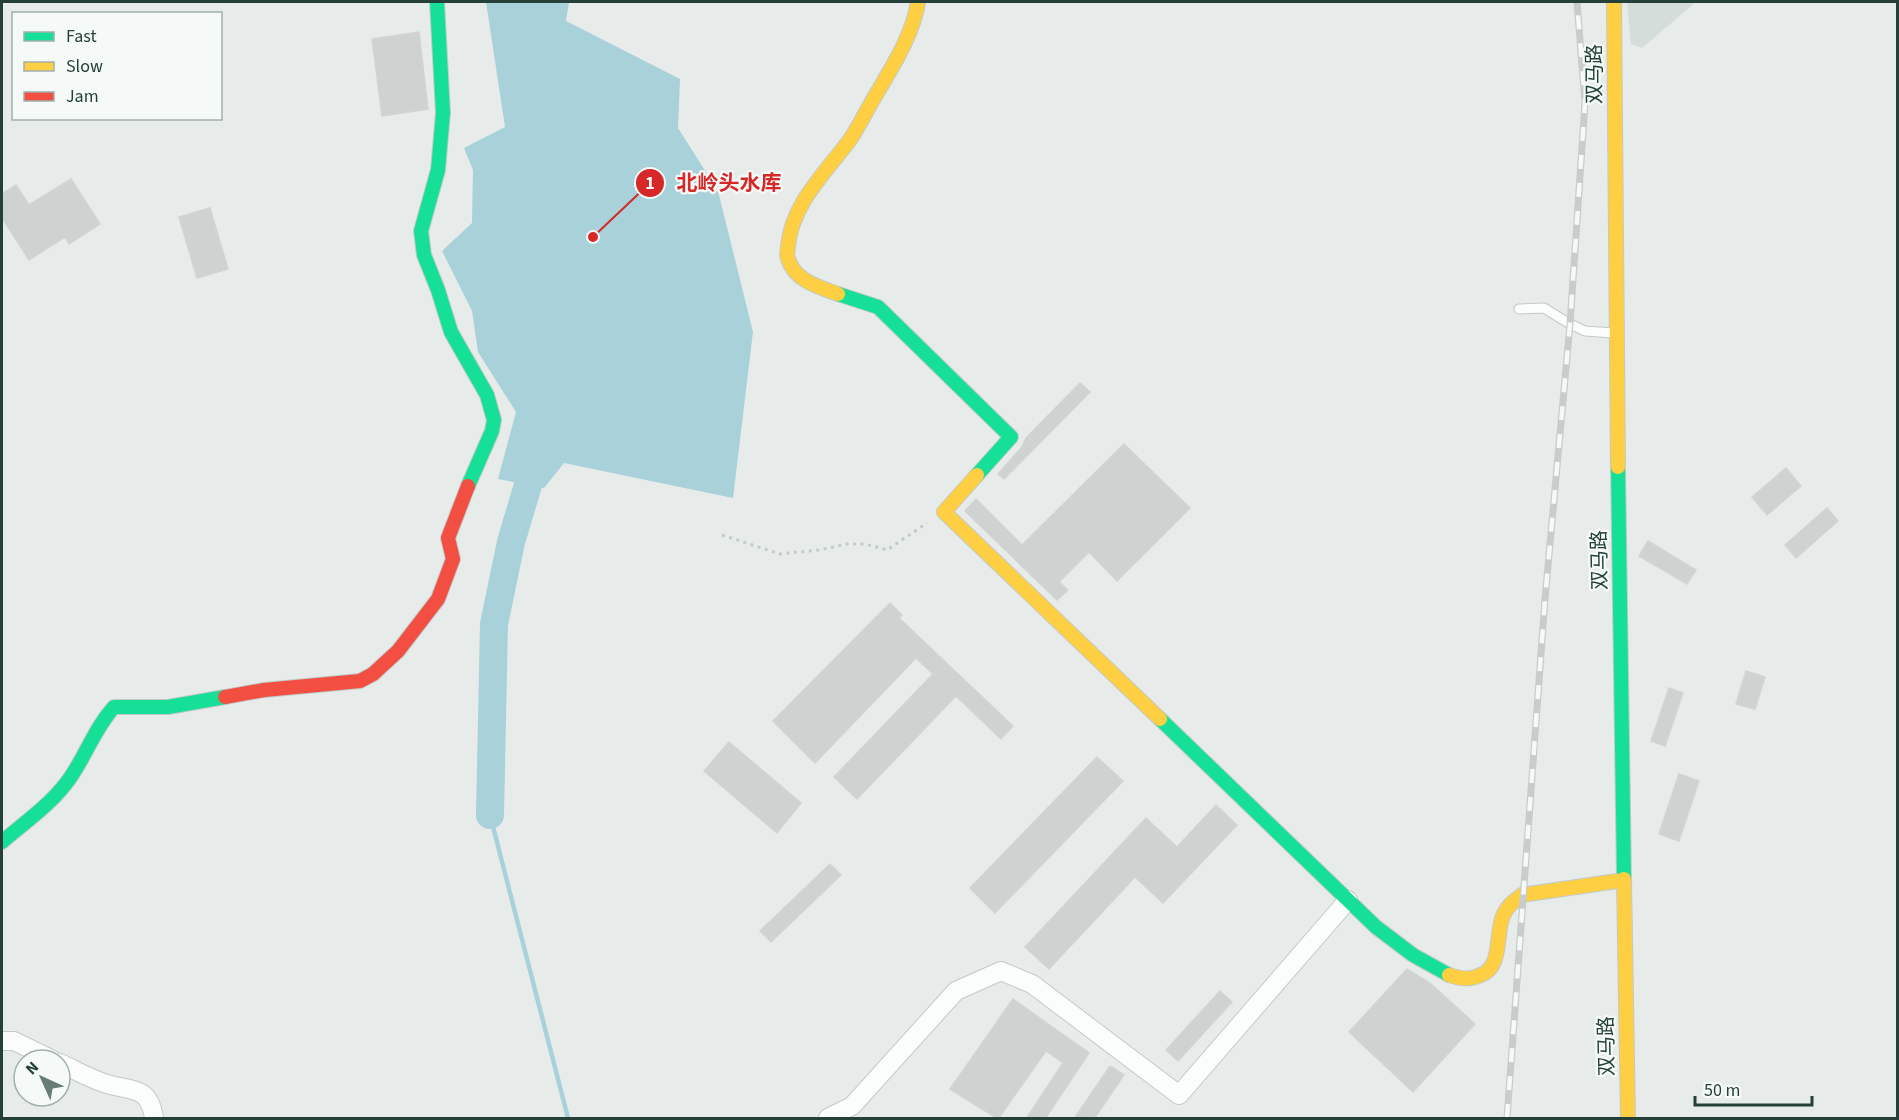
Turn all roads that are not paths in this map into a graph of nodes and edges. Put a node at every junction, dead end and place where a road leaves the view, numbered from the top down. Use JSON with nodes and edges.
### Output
{"nodes":[{"id":1,"x":437,"y":2,"type":"edge"},
{"id":2,"x":918,"y":2,"type":"edge"},
{"id":3,"x":1614,"y":2,"type":"edge"},
{"id":4,"x":1519,"y":309,"type":"dead end"},
{"id":5,"x":1616,"y":333,"type":"junction"},
{"id":6,"x":2,"y":842,"type":"edge"},
{"id":7,"x":1624,"y":880,"type":"junction"},
{"id":8,"x":1348,"y":900,"type":"junction"},
{"id":9,"x":2,"y":1041,"type":"edge"},
{"id":10,"x":28,"y":1048,"type":"edge"},
{"id":11,"x":72,"y":1068,"type":"edge"},
{"id":12,"x":154,"y":1119,"type":"edge"},
{"id":13,"x":828,"y":1119,"type":"edge"},
{"id":14,"x":1628,"y":1119,"type":"edge"}],
"edges":[{"from":1,"to":6,"type":"street"},
{"from":2,"to":8,"type":"street"},
{"from":3,"to":5,"type":"street","name":"双马路"},
{"from":4,"to":5,"type":"lane"},
{"from":5,"to":7,"type":"street","name":"双马路"},
{"from":7,"to":8,"type":"street"},
{"from":7,"to":14,"type":"street","name":"双马路"},
{"from":8,"to":13,"type":"street"},
{"from":9,"to":10,"type":"street"},
{"from":11,"to":12,"type":"street"}]}
